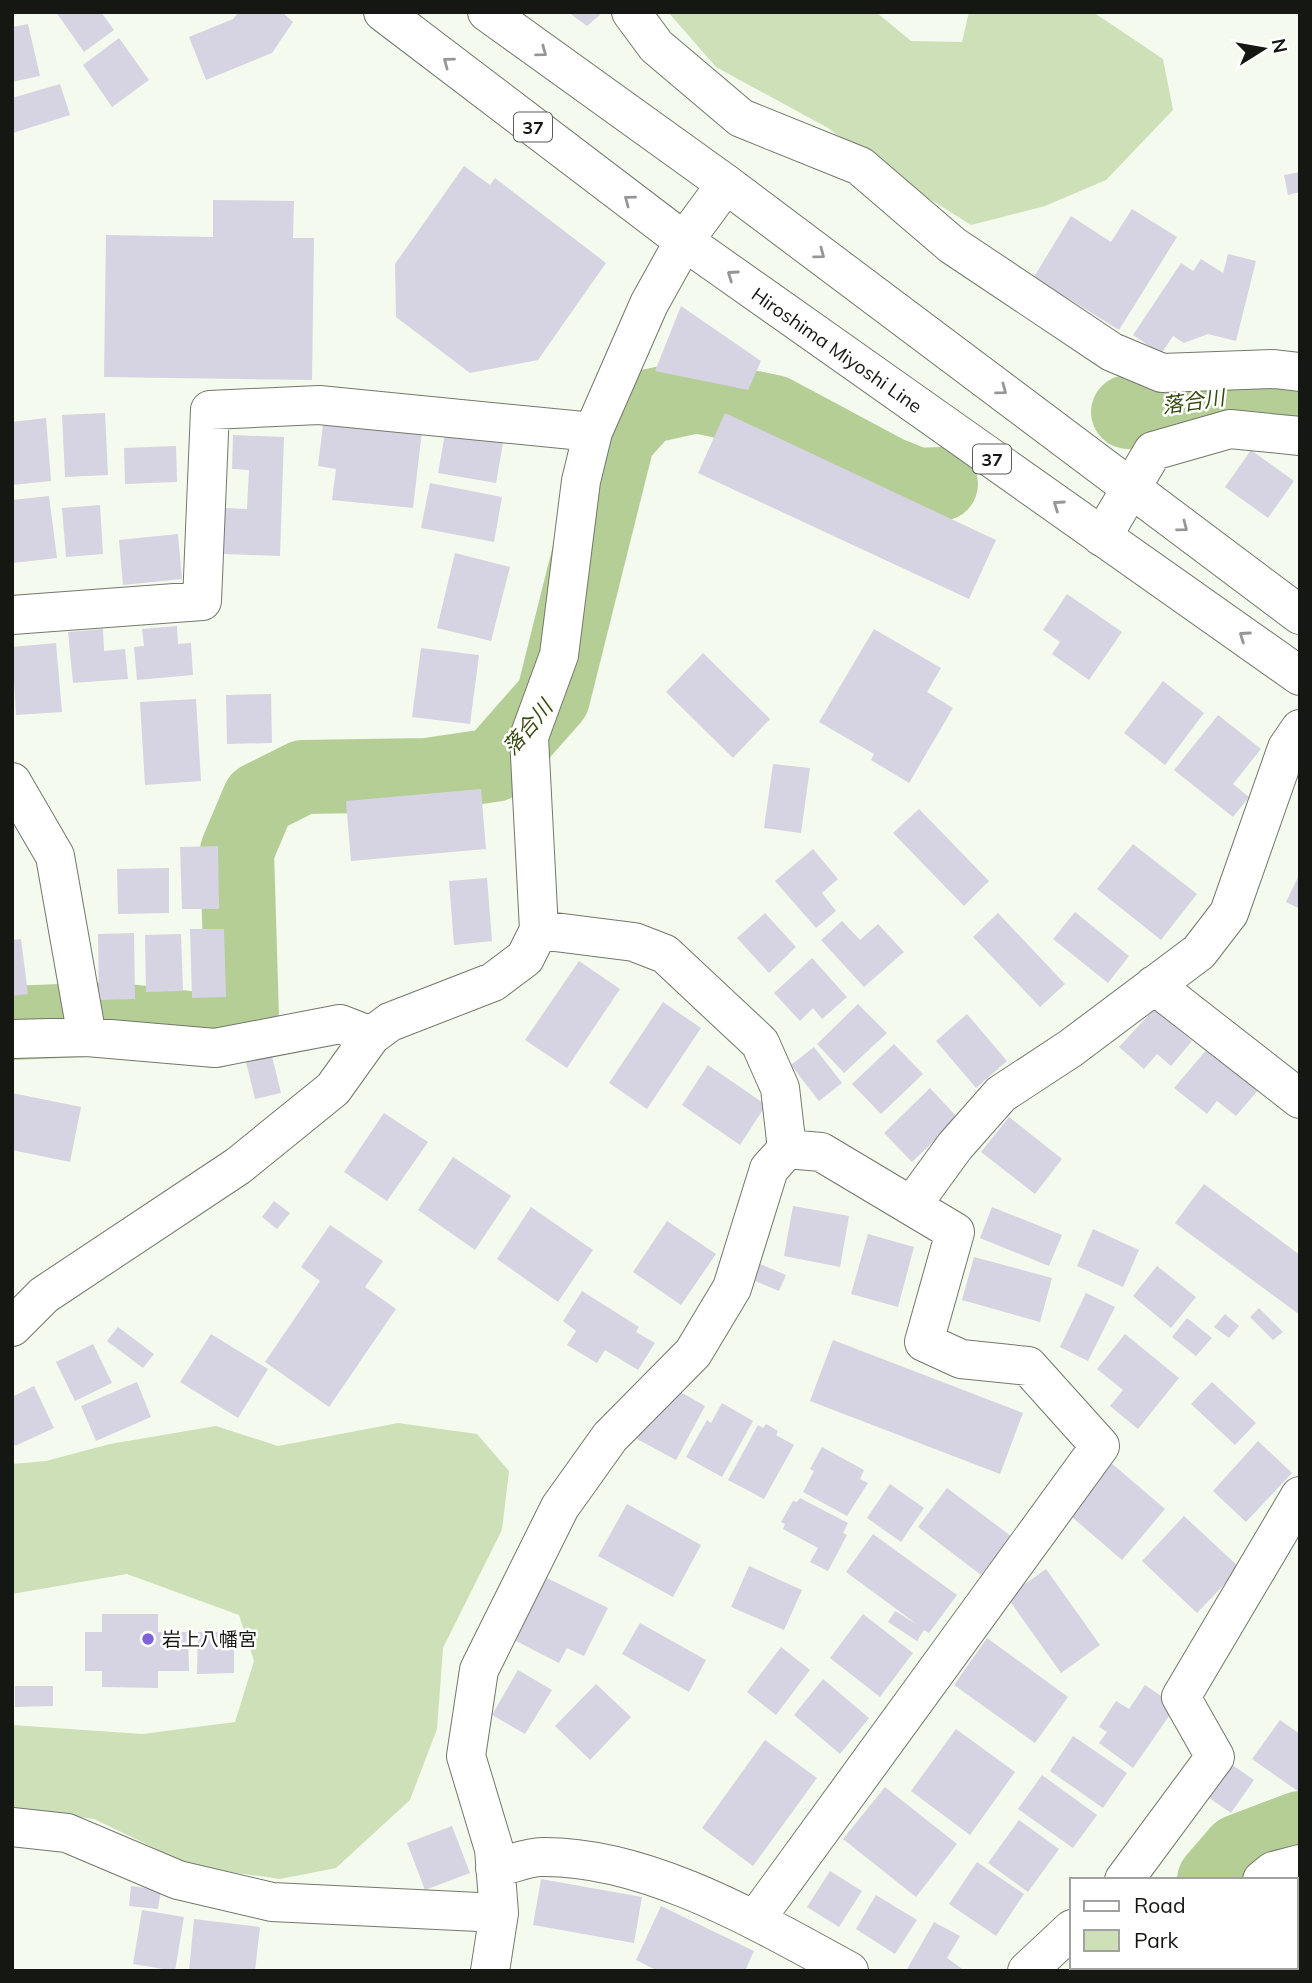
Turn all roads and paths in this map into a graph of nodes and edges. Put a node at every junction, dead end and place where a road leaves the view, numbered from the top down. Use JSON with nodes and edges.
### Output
{"nodes":[{"id":1,"x":383,"y":12,"type":"edge"},
{"id":2,"x":487,"y":12,"type":"edge"},
{"id":3,"x":631,"y":12,"type":"edge"},
{"id":4,"x":726,"y":184,"type":"junction"},
{"id":5,"x":684,"y":241,"type":"junction"},
{"id":6,"x":1300,"y":372,"type":"edge"},
{"id":7,"x":593,"y":432,"type":"junction"},
{"id":8,"x":1300,"y":436,"type":"edge"},
{"id":9,"x":1133,"y":489,"type":"junction"},
{"id":10,"x":1102,"y":537,"type":"junction"},
{"id":11,"x":12,"y":615,"type":"edge"},
{"id":12,"x":1300,"y":615,"type":"edge"},
{"id":13,"x":1300,"y":676,"type":"edge"},
{"id":14,"x":1300,"y":729,"type":"edge"},
{"id":15,"x":12,"y":782,"type":"edge"},
{"id":16,"x":539,"y":930,"type":"junction"},
{"id":17,"x":1154,"y":985,"type":"junction"},
{"id":18,"x":371,"y":1036,"type":"junction"},
{"id":19,"x":87,"y":1037,"type":"junction"},
{"id":20,"x":12,"y":1039,"type":"edge"},
{"id":21,"x":1300,"y":1099,"type":"edge"},
{"id":22,"x":787,"y":1149,"type":"junction"},
{"id":23,"x":912,"y":1205,"type":"junction"},
{"id":24,"x":12,"y":1327,"type":"edge"},
{"id":25,"x":1300,"y":1496,"type":"edge"},
{"id":26,"x":12,"y":1827,"type":"edge"},
{"id":27,"x":1300,"y":1864,"type":"edge"},
{"id":28,"x":495,"y":1868,"type":"junction"},
{"id":29,"x":1125,"y":1878,"type":"edge"},
{"id":30,"x":1264,"y":1878,"type":"edge"},
{"id":31,"x":499,"y":1913,"type":"junction"},
{"id":32,"x":755,"y":1920,"type":"junction"},
{"id":33,"x":1070,"y":1931,"type":"edge"},
{"id":34,"x":491,"y":1971,"type":"edge"},
{"id":35,"x":849,"y":1971,"type":"edge"},
{"id":36,"x":1027,"y":1971,"type":"edge"}],
"edges":[{"from":5,"to":1,"type":"street","name":"Hiroshima Miyoshi Line","number":"37","one_way":true},
{"from":2,"to":4,"type":"street","one_way":true},
{"from":3,"to":6,"type":"street"},
{"from":4,"to":5,"type":"street"},
{"from":4,"to":9,"type":"street","one_way":true},
{"from":5,"to":7,"type":"street"},
{"from":10,"to":5,"type":"street","name":"Hiroshima Miyoshi Line","number":"37","one_way":true},
{"from":7,"to":11,"type":"street"},
{"from":7,"to":16,"type":"street"},
{"from":8,"to":9,"type":"street"},
{"from":9,"to":10,"type":"street"},
{"from":9,"to":12,"type":"street","one_way":true},
{"from":13,"to":10,"type":"street","name":"Hiroshima Miyoshi Line","number":"37","one_way":true},
{"from":14,"to":17,"type":"street"},
{"from":15,"to":19,"type":"street"},
{"from":16,"to":18,"type":"street"},
{"from":16,"to":22,"type":"street"},
{"from":17,"to":21,"type":"street"},
{"from":17,"to":23,"type":"street"},
{"from":18,"to":19,"type":"street"},
{"from":18,"to":24,"type":"street"},
{"from":19,"to":20,"type":"street"},
{"from":22,"to":23,"type":"street"},
{"from":22,"to":28,"type":"street"},
{"from":23,"to":32,"type":"street"},
{"from":25,"to":29,"type":"street"},
{"from":26,"to":31,"type":"street"},
{"from":27,"to":30,"type":"street"},
{"from":28,"to":31,"type":"street"},
{"from":28,"to":32,"type":"street"},
{"from":31,"to":34,"type":"street"},
{"from":32,"to":35,"type":"street"},
{"from":33,"to":36,"type":"street"}]}
